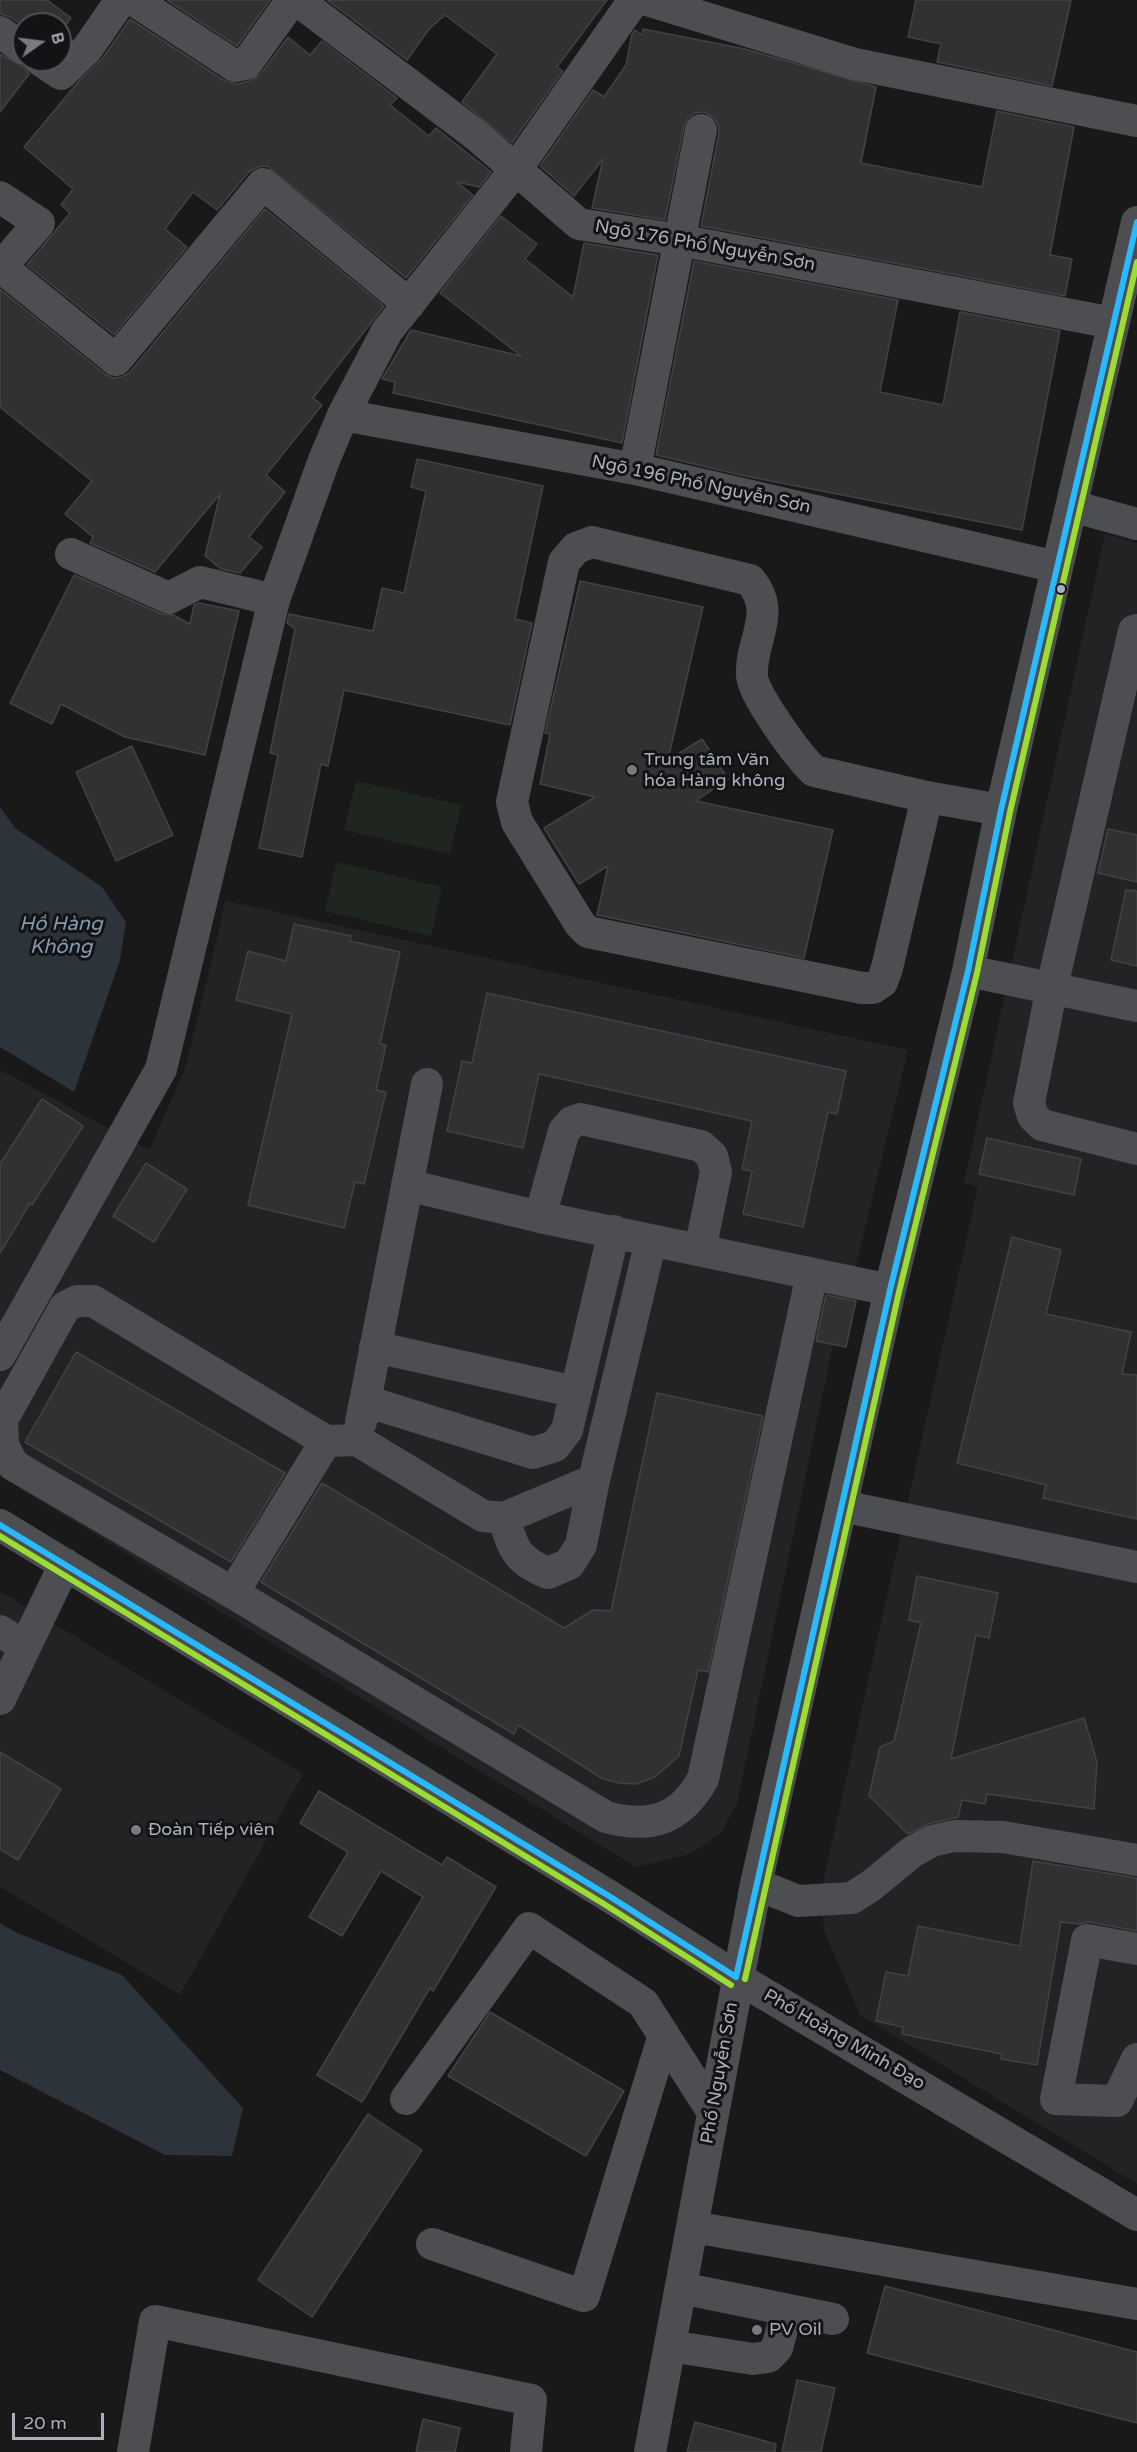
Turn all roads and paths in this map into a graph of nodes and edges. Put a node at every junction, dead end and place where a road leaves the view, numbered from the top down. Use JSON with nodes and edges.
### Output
{"nodes":[{"id":1,"x":121,"y":0,"type":"edge"},
{"id":2,"x":134,"y":0,"type":"edge"},
{"id":3,"x":292,"y":0,"type":"edge"},
{"id":4,"x":297,"y":0,"type":"edge"},
{"id":5,"x":634,"y":0,"type":"edge"},
{"id":6,"x":647,"y":0,"type":"edge"},
{"id":7,"x":72,"y":63,"type":"edge"},
{"id":8,"x":1137,"y":121,"type":"edge"},
{"id":9,"x":701,"y":130,"type":"dead end"},
{"id":10,"x":516,"y":170,"type":"junction"},
{"id":11,"x":0,"y":197,"type":"edge"},
{"id":12,"x":679,"y":240,"type":"junction"},
{"id":13,"x":1135,"y":242,"type":"edge"},
{"id":14,"x":409,"y":304,"type":"junction"},
{"id":15,"x":1113,"y":323,"type":"junction"},
{"id":16,"x":343,"y":416,"type":"junction"},
{"id":17,"x":635,"y":469,"type":"junction"},
{"id":18,"x":1072,"y":506,"type":"junction"},
{"id":19,"x":1137,"y":524,"type":"edge"},
{"id":20,"x":71,"y":554,"type":"dead end"},
{"id":21,"x":1057,"y":567,"type":"junction"},
{"id":22,"x":274,"y":600,"type":"junction"},
{"id":23,"x":1137,"y":630,"type":"edge"},
{"id":24,"x":1124,"y":729,"type":"edge"},
{"id":25,"x":927,"y":797,"type":"junction"},
{"id":26,"x":1001,"y":810,"type":"junction"},
{"id":27,"x":969,"y":971,"type":"junction"},
{"id":28,"x":1052,"y":987,"type":"junction"},
{"id":29,"x":1137,"y":1006,"type":"edge"},
{"id":30,"x":427,"y":1084,"type":"dead end"},
{"id":31,"x":1137,"y":1149,"type":"edge"},
{"id":32,"x":407,"y":1185,"type":"junction"},
{"id":33,"x":540,"y":1217,"type":"junction"},
{"id":34,"x":614,"y":1231,"type":"junction"},
{"id":35,"x":651,"y":1240,"type":"junction"},
{"id":36,"x":700,"y":1250,"type":"junction"},
{"id":37,"x":812,"y":1274,"type":"junction"},
{"id":38,"x":890,"y":1290,"type":"junction"},
{"id":39,"x":375,"y":1347,"type":"junction"},
{"id":40,"x":0,"y":1355,"type":"edge"},
{"id":41,"x":576,"y":1392,"type":"junction"},
{"id":42,"x":365,"y":1401,"type":"junction"},
{"id":43,"x":357,"y":1440,"type":"junction"},
{"id":44,"x":326,"y":1441,"type":"junction"},
{"id":45,"x":594,"y":1480,"type":"junction"},
{"id":46,"x":842,"y":1506,"type":"junction"},
{"id":47,"x":504,"y":1518,"type":"junction"},
{"id":48,"x":0,"y":1525,"type":"edge"},
{"id":49,"x":65,"y":1564,"type":"junction"},
{"id":50,"x":1137,"y":1567,"type":"edge"},
{"id":51,"x":233,"y":1593,"type":"junction"},
{"id":52,"x":13,"y":1639,"type":"edge"},
{"id":53,"x":0,"y":1699,"type":"edge"},
{"id":54,"x":1137,"y":1860,"type":"edge"},
{"id":55,"x":756,"y":1884,"type":"junction"},
{"id":56,"x":1137,"y":1949,"type":"edge"},
{"id":57,"x":736,"y":1977,"type":"junction"},
{"id":58,"x":664,"y":2035,"type":"junction"},
{"id":59,"x":1137,"y":2059,"type":"edge"},
{"id":60,"x":406,"y":2098,"type":"dead end"},
{"id":61,"x":713,"y":2112,"type":"junction"},
{"id":62,"x":1137,"y":2215,"type":"edge"},
{"id":63,"x":693,"y":2227,"type":"junction"},
{"id":64,"x":432,"y":2244,"type":"dead end"},
{"id":65,"x":681,"y":2288,"type":"junction"},
{"id":66,"x":1137,"y":2304,"type":"edge"},
{"id":67,"x":787,"y":2310,"type":"junction"},
{"id":68,"x":833,"y":2319,"type":"dead end"},
{"id":69,"x":670,"y":2346,"type":"junction"},
{"id":70,"x":133,"y":2452,"type":"edge"},
{"id":71,"x":526,"y":2452,"type":"edge"},
{"id":72,"x":650,"y":2452,"type":"edge"}],
"edges":[{"from":1,"to":7,"type":"street"},
{"from":2,"to":3,"type":"street"},
{"from":4,"to":10,"type":"street","name":"Ngõ 176 Phố Nguyễn Sơn"},
{"from":5,"to":10,"type":"street"},
{"from":6,"to":8,"type":"street"},
{"from":9,"to":12,"type":"street"},
{"from":10,"to":12,"type":"street","name":"Ngõ 176 Phố Nguyễn Sơn"},
{"from":10,"to":14,"type":"street"},
{"from":11,"to":14,"type":"street"},
{"from":12,"to":15,"type":"street","name":"Ngõ 176 Phố Nguyễn Sơn"},
{"from":12,"to":17,"type":"street"},
{"from":13,"to":15,"type":"street","name":"Phố Nguyễn Sơn"},
{"from":14,"to":16,"type":"street"},
{"from":15,"to":18,"type":"street","name":"Phố Nguyễn Sơn"},
{"from":16,"to":17,"type":"street","name":"Ngõ 196 Phố Nguyễn Sơn"},
{"from":16,"to":22,"type":"street"},
{"from":17,"to":21,"type":"street","name":"Ngõ 196 Phố Nguyễn Sơn"},
{"from":18,"to":19,"type":"street"},
{"from":18,"to":21,"type":"street","name":"Phố Nguyễn Sơn"},
{"from":20,"to":22,"type":"street"},
{"from":21,"to":26,"type":"street","name":"Phố Nguyễn Sơn"},
{"from":22,"to":40,"type":"street"},
{"from":23,"to":24,"type":"street"},
{"from":24,"to":28,"type":"street"},
{"from":25,"to":25,"type":"street"},
{"from":25,"to":26,"type":"street"},
{"from":26,"to":27,"type":"street","name":"Phố Nguyễn Sơn"},
{"from":27,"to":28,"type":"street"},
{"from":27,"to":38,"type":"street","name":"Phố Nguyễn Sơn"},
{"from":28,"to":29,"type":"street"},
{"from":28,"to":31,"type":"street"},
{"from":30,"to":32,"type":"street"},
{"from":32,"to":33,"type":"street"},
{"from":32,"to":39,"type":"street"},
{"from":33,"to":34,"type":"street"},
{"from":33,"to":36,"type":"street"},
{"from":34,"to":35,"type":"street"},
{"from":34,"to":41,"type":"street"},
{"from":35,"to":36,"type":"street"},
{"from":35,"to":45,"type":"street"},
{"from":36,"to":37,"type":"street"},
{"from":37,"to":38,"type":"street"},
{"from":37,"to":51,"type":"street"},
{"from":38,"to":46,"type":"street","name":"Phố Nguyễn Sơn"},
{"from":39,"to":41,"type":"street"},
{"from":39,"to":42,"type":"street"},
{"from":41,"to":42,"type":"street"},
{"from":42,"to":43,"type":"street"},
{"from":43,"to":44,"type":"street"},
{"from":43,"to":47,"type":"street"},
{"from":44,"to":51,"type":"street"},
{"from":44,"to":51,"type":"street"},
{"from":45,"to":47,"type":"street"},
{"from":45,"to":47,"type":"street"},
{"from":46,"to":50,"type":"street"},
{"from":46,"to":55,"type":"street","name":"Phố Nguyễn Sơn"},
{"from":48,"to":49,"type":"street","name":"Phố Hoàng Minh Đạo"},
{"from":49,"to":52,"type":"street"},
{"from":49,"to":57,"type":"street","name":"Phố Hoàng Minh Đạo"},
{"from":52,"to":53,"type":"street"},
{"from":54,"to":55,"type":"street"},
{"from":55,"to":57,"type":"street","name":"Phố Nguyễn Sơn"},
{"from":56,"to":59,"type":"street"},
{"from":57,"to":61,"type":"street","name":"Phố Nguyễn Sơn"},
{"from":57,"to":62,"type":"street","name":"Phố Hoàng Minh Đạo"},
{"from":58,"to":60,"type":"street"},
{"from":58,"to":61,"type":"street"},
{"from":58,"to":64,"type":"street"},
{"from":61,"to":63,"type":"street","name":"Phố Nguyễn Sơn"},
{"from":63,"to":65,"type":"street","name":"Phố Nguyễn Sơn"},
{"from":63,"to":66,"type":"street"},
{"from":65,"to":67,"type":"street"},
{"from":65,"to":69,"type":"street","name":"Phố Nguyễn Sơn"},
{"from":67,"to":68,"type":"street"},
{"from":67,"to":69,"type":"street"},
{"from":69,"to":72,"type":"street","name":"Phố Nguyễn Sơn"},
{"from":70,"to":71,"type":"street"}]}
